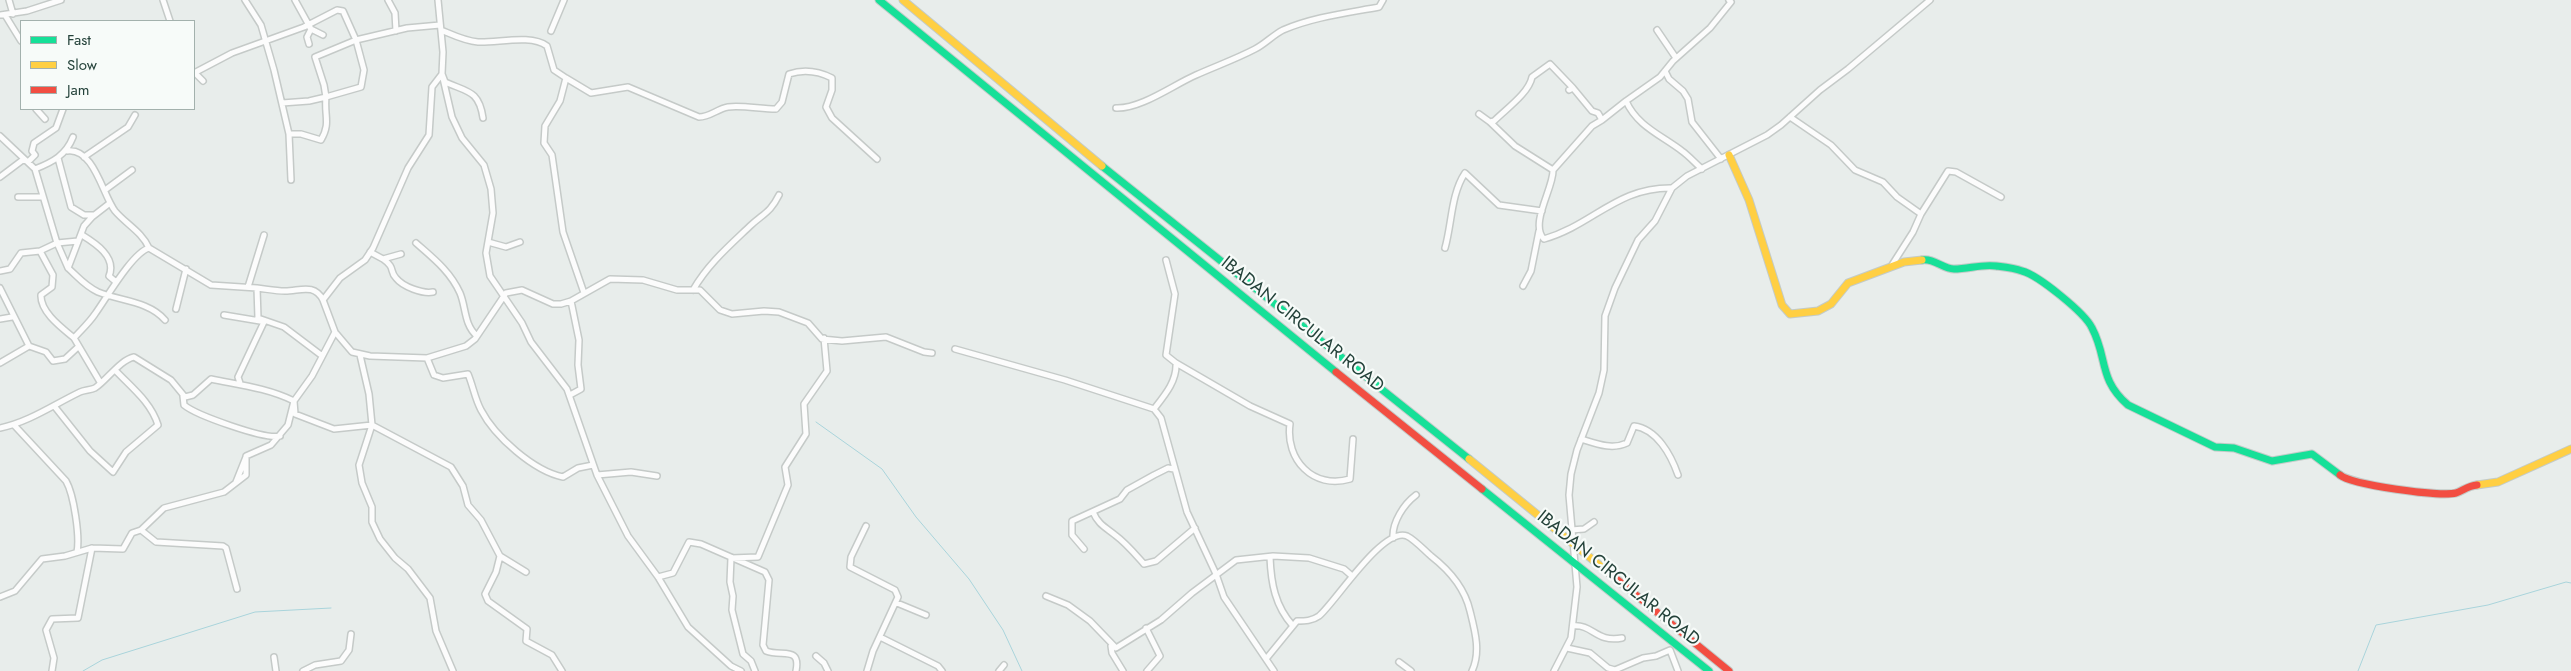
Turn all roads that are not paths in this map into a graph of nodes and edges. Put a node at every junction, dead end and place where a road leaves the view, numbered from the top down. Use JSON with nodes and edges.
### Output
{"nodes":[{"id":1,"x":9,"y":0,"type":"edge"},
{"id":2,"x":61,"y":0,"type":"edge"},
{"id":3,"x":163,"y":0,"type":"edge"},
{"id":4,"x":245,"y":0,"type":"edge"},
{"id":5,"x":296,"y":0,"type":"edge"},
{"id":6,"x":388,"y":0,"type":"edge"},
{"id":7,"x":438,"y":0,"type":"edge"},
{"id":8,"x":564,"y":0,"type":"edge"},
{"id":9,"x":879,"y":0,"type":"edge"},
{"id":10,"x":903,"y":0,"type":"edge"},
{"id":11,"x":1383,"y":0,"type":"edge"},
{"id":12,"x":1930,"y":0,"type":"edge"},
{"id":13,"x":1730,"y":1,"type":"edge"},
{"id":14,"x":13,"y":14,"type":"junction"},
{"id":15,"x":2,"y":15,"type":"edge"},
{"id":16,"x":170,"y":20,"type":"edge"},
{"id":17,"x":310,"y":26,"type":"junction"},
{"id":18,"x":440,"y":28,"type":"junction"},
{"id":19,"x":550,"y":30,"type":"dead end"},
{"id":20,"x":1657,"y":30,"type":"dead end"},
{"id":21,"x":396,"y":31,"type":"junction"},
{"id":22,"x":323,"y":35,"type":"dead end"},
{"id":23,"x":266,"y":39,"type":"junction"},
{"id":24,"x":20,"y":40,"type":"edge"},
{"id":25,"x":356,"y":40,"type":"junction"},
{"id":26,"x":309,"y":44,"type":"dead end"},
{"id":27,"x":1676,"y":58,"type":"junction"},
{"id":28,"x":1665,"y":71,"type":"junction"},
{"id":29,"x":195,"y":72,"type":"edge"},
{"id":30,"x":195,"y":74,"type":"edge"},
{"id":31,"x":442,"y":74,"type":"junction"},
{"id":32,"x":566,"y":78,"type":"junction"},
{"id":33,"x":203,"y":81,"type":"dead end"},
{"id":34,"x":326,"y":97,"type":"junction"},
{"id":35,"x":1626,"y":101,"type":"junction"},
{"id":36,"x":282,"y":103,"type":"junction"},
{"id":37,"x":1116,"y":108,"type":"dead end"},
{"id":38,"x":37,"y":110,"type":"edge"},
{"id":39,"x":63,"y":110,"type":"edge"},
{"id":40,"x":1479,"y":114,"type":"dead end"},
{"id":41,"x":135,"y":115,"type":"dead end"},
{"id":42,"x":1790,"y":117,"type":"junction"},
{"id":43,"x":483,"y":118,"type":"dead end"},
{"id":44,"x":45,"y":119,"type":"dead end"},
{"id":45,"x":1602,"y":120,"type":"junction"},
{"id":46,"x":1490,"y":122,"type":"junction"},
{"id":47,"x":289,"y":134,"type":"junction"},
{"id":48,"x":0,"y":136,"type":"edge"},
{"id":49,"x":73,"y":137,"type":"dead end"},
{"id":50,"x":67,"y":151,"type":"junction"},
{"id":51,"x":1729,"y":155,"type":"junction"},
{"id":52,"x":84,"y":157,"type":"junction"},
{"id":53,"x":58,"y":158,"type":"junction"},
{"id":54,"x":877,"y":159,"type":"dead end"},
{"id":55,"x":1721,"y":159,"type":"junction"},
{"id":56,"x":26,"y":161,"type":"junction"},
{"id":57,"x":35,"y":169,"type":"junction"},
{"id":58,"x":1702,"y":169,"type":"junction"},
{"id":59,"x":132,"y":170,"type":"dead end"},
{"id":60,"x":1553,"y":170,"type":"junction"},
{"id":61,"x":0,"y":177,"type":"edge"},
{"id":62,"x":292,"y":180,"type":"dead end"},
{"id":63,"x":1672,"y":188,"type":"junction"},
{"id":64,"x":106,"y":190,"type":"junction"},
{"id":65,"x":780,"y":195,"type":"dead end"},
{"id":66,"x":18,"y":197,"type":"dead end"},
{"id":67,"x":2001,"y":197,"type":"dead end"},
{"id":68,"x":43,"y":198,"type":"junction"},
{"id":69,"x":110,"y":203,"type":"junction"},
{"id":70,"x":1542,"y":211,"type":"junction"},
{"id":71,"x":1921,"y":214,"type":"junction"},
{"id":72,"x":94,"y":215,"type":"junction"},
{"id":73,"x":1539,"y":230,"type":"junction"},
{"id":74,"x":82,"y":234,"type":"junction"},
{"id":75,"x":264,"y":235,"type":"dead end"},
{"id":76,"x":78,"y":241,"type":"junction"},
{"id":77,"x":488,"y":242,"type":"junction"},
{"id":78,"x":520,"y":242,"type":"dead end"},
{"id":79,"x":57,"y":243,"type":"junction"},
{"id":80,"x":416,"y":243,"type":"dead end"},
{"id":81,"x":150,"y":248,"type":"junction"},
{"id":82,"x":1445,"y":248,"type":"dead end"},
{"id":83,"x":40,"y":251,"type":"junction"},
{"id":84,"x":370,"y":252,"type":"junction"},
{"id":85,"x":401,"y":254,"type":"dead end"},
{"id":86,"x":383,"y":259,"type":"junction"},
{"id":87,"x":1166,"y":260,"type":"dead end"},
{"id":88,"x":1892,"y":265,"type":"junction"},
{"id":89,"x":68,"y":268,"type":"junction"},
{"id":90,"x":186,"y":269,"type":"junction"},
{"id":91,"x":0,"y":271,"type":"edge"},
{"id":92,"x":116,"y":282,"type":"junction"},
{"id":93,"x":1523,"y":286,"type":"dead end"},
{"id":94,"x":248,"y":287,"type":"junction"},
{"id":95,"x":0,"y":288,"type":"edge"},
{"id":96,"x":257,"y":288,"type":"junction"},
{"id":97,"x":693,"y":290,"type":"junction"},
{"id":98,"x":433,"y":292,"type":"dead end"},
{"id":99,"x":584,"y":293,"type":"junction"},
{"id":100,"x":108,"y":295,"type":"junction"},
{"id":101,"x":503,"y":296,"type":"junction"},
{"id":102,"x":323,"y":300,"type":"junction"},
{"id":103,"x":571,"y":302,"type":"junction"},
{"id":104,"x":176,"y":309,"type":"dead end"},
{"id":105,"x":224,"y":315,"type":"dead end"},
{"id":106,"x":12,"y":317,"type":"junction"},
{"id":107,"x":0,"y":319,"type":"edge"},
{"id":108,"x":165,"y":320,"type":"dead end"},
{"id":109,"x":262,"y":321,"type":"junction"},
{"id":110,"x":335,"y":332,"type":"junction"},
{"id":111,"x":477,"y":336,"type":"junction"},
{"id":112,"x":74,"y":338,"type":"junction"},
{"id":113,"x":824,"y":338,"type":"junction"},
{"id":114,"x":29,"y":346,"type":"junction"},
{"id":115,"x":78,"y":347,"type":"junction"},
{"id":116,"x":955,"y":349,"type":"dead end"},
{"id":117,"x":932,"y":353,"type":"dead end"},
{"id":118,"x":321,"y":355,"type":"junction"},
{"id":119,"x":360,"y":355,"type":"junction"},
{"id":120,"x":427,"y":358,"type":"junction"},
{"id":121,"x":0,"y":363,"type":"edge"},
{"id":122,"x":1176,"y":363,"type":"junction"},
{"id":123,"x":115,"y":370,"type":"junction"},
{"id":124,"x":100,"y":382,"type":"junction"},
{"id":125,"x":240,"y":383,"type":"junction"},
{"id":126,"x":183,"y":396,"type":"junction"},
{"id":127,"x":570,"y":396,"type":"junction"},
{"id":128,"x":294,"y":402,"type":"junction"},
{"id":129,"x":55,"y":407,"type":"junction"},
{"id":130,"x":1154,"y":409,"type":"junction"},
{"id":131,"x":14,"y":425,"type":"junction"},
{"id":132,"x":372,"y":425,"type":"junction"},
{"id":133,"x":0,"y":428,"type":"edge"},
{"id":134,"x":280,"y":436,"type":"junction"},
{"id":135,"x":1353,"y":439,"type":"dead end"},
{"id":136,"x":1582,"y":439,"type":"junction"},
{"id":137,"x":2571,"y":449,"type":"edge"},
{"id":138,"x":593,"y":465,"type":"junction"},
{"id":139,"x":1174,"y":469,"type":"junction"},
{"id":140,"x":1678,"y":474,"type":"dead end"},
{"id":141,"x":597,"y":475,"type":"junction"},
{"id":142,"x":657,"y":476,"type":"dead end"},
{"id":143,"x":1416,"y":495,"type":"dead end"},
{"id":144,"x":1093,"y":512,"type":"junction"},
{"id":145,"x":1594,"y":522,"type":"dead end"},
{"id":146,"x":866,"y":526,"type":"dead end"},
{"id":147,"x":1195,"y":528,"type":"junction"},
{"id":148,"x":141,"y":530,"type":"junction"},
{"id":149,"x":1571,"y":530,"type":"junction"},
{"id":150,"x":1393,"y":538,"type":"junction"},
{"id":151,"x":92,"y":548,"type":"junction"},
{"id":152,"x":1084,"y":549,"type":"dead end"},
{"id":153,"x":77,"y":552,"type":"junction"},
{"id":154,"x":500,"y":556,"type":"junction"},
{"id":155,"x":1270,"y":557,"type":"junction"},
{"id":156,"x":732,"y":558,"type":"junction"},
{"id":157,"x":526,"y":572,"type":"dead end"},
{"id":158,"x":1216,"y":574,"type":"junction"},
{"id":159,"x":1352,"y":576,"type":"junction"},
{"id":160,"x":658,"y":577,"type":"junction"},
{"id":161,"x":237,"y":589,"type":"dead end"},
{"id":162,"x":1046,"y":596,"type":"dead end"},
{"id":163,"x":0,"y":598,"type":"edge"},
{"id":164,"x":897,"y":603,"type":"junction"},
{"id":165,"x":926,"y":615,"type":"dead end"},
{"id":166,"x":1293,"y":626,"type":"junction"},
{"id":167,"x":1573,"y":626,"type":"junction"},
{"id":168,"x":1146,"y":628,"type":"junction"},
{"id":169,"x":351,"y":634,"type":"dead end"},
{"id":170,"x":880,"y":636,"type":"junction"},
{"id":171,"x":1622,"y":638,"type":"dead end"},
{"id":172,"x":1111,"y":646,"type":"junction"},
{"id":173,"x":1567,"y":648,"type":"junction"},
{"id":174,"x":816,"y":656,"type":"dead end"},
{"id":175,"x":274,"y":657,"type":"dead end"},
{"id":176,"x":1266,"y":659,"type":"junction"},
{"id":177,"x":1399,"y":662,"type":"dead end"},
{"id":178,"x":1004,"y":665,"type":"dead end"},
{"id":179,"x":739,"y":670,"type":"edge"},
{"id":180,"x":52,"y":671,"type":"edge"},
{"id":181,"x":276,"y":671,"type":"edge"},
{"id":182,"x":303,"y":671,"type":"edge"},
{"id":183,"x":453,"y":671,"type":"edge"},
{"id":184,"x":562,"y":671,"type":"edge"},
{"id":185,"x":755,"y":671,"type":"edge"},
{"id":186,"x":796,"y":671,"type":"edge"},
{"id":187,"x":828,"y":671,"type":"edge"},
{"id":188,"x":867,"y":671,"type":"edge"},
{"id":189,"x":942,"y":671,"type":"edge"},
{"id":190,"x":999,"y":671,"type":"edge"},
{"id":191,"x":1122,"y":671,"type":"edge"},
{"id":192,"x":1147,"y":671,"type":"edge"},
{"id":193,"x":1274,"y":671,"type":"edge"},
{"id":194,"x":1411,"y":671,"type":"edge"},
{"id":195,"x":1472,"y":671,"type":"edge"},
{"id":196,"x":1554,"y":671,"type":"edge"},
{"id":197,"x":1678,"y":671,"type":"edge"},
{"id":198,"x":1709,"y":671,"type":"edge"},
{"id":199,"x":1729,"y":671,"type":"edge"}],
"edges":[{"from":1,"to":14,"type":"street"},
{"from":2,"to":14,"type":"street"},
{"from":3,"to":16,"type":"street"},
{"from":4,"to":23,"type":"street"},
{"from":5,"to":17,"type":"street"},
{"from":6,"to":21,"type":"street"},
{"from":7,"to":18,"type":"street"},
{"from":8,"to":19,"type":"street"},
{"from":9,"to":198,"type":"main road","name":"IBADAN CIRCULAR ROAD"},
{"from":10,"to":199,"type":"main road","name":"IBADAN CIRCULAR ROAD"},
{"from":11,"to":37,"type":"street"},
{"from":12,"to":42,"type":"street"},
{"from":13,"to":27,"type":"street"},
{"from":14,"to":15,"type":"street"},
{"from":15,"to":24,"type":"street"},
{"from":17,"to":22,"type":"street"},
{"from":17,"to":23,"type":"street"},
{"from":17,"to":25,"type":"street"},
{"from":17,"to":26,"type":"street"},
{"from":18,"to":21,"type":"street"},
{"from":18,"to":31,"type":"street"},
{"from":18,"to":32,"type":"street"},
{"from":20,"to":27,"type":"street"},
{"from":21,"to":25,"type":"street"},
{"from":23,"to":29,"type":"street"},
{"from":23,"to":36,"type":"street"},
{"from":25,"to":34,"type":"street"},
{"from":25,"to":34,"type":"street"},
{"from":27,"to":28,"type":"street"},
{"from":28,"to":35,"type":"street"},
{"from":28,"to":55,"type":"street"},
{"from":30,"to":33,"type":"street"},
{"from":31,"to":43,"type":"street"},
{"from":31,"to":77,"type":"street"},
{"from":31,"to":84,"type":"street"},
{"from":32,"to":54,"type":"street"},
{"from":32,"to":99,"type":"street"},
{"from":34,"to":36,"type":"street"},
{"from":34,"to":47,"type":"street"},
{"from":35,"to":45,"type":"street"},
{"from":35,"to":58,"type":"street"},
{"from":36,"to":47,"type":"street"},
{"from":38,"to":44,"type":"street"},
{"from":39,"to":56,"type":"street"},
{"from":40,"to":46,"type":"street"},
{"from":41,"to":52,"type":"street"},
{"from":42,"to":51,"type":"street"},
{"from":42,"to":71,"type":"street"},
{"from":45,"to":46,"type":"street"},
{"from":45,"to":60,"type":"street"},
{"from":46,"to":60,"type":"street"},
{"from":47,"to":62,"type":"street"},
{"from":48,"to":56,"type":"street"},
{"from":49,"to":50,"type":"street"},
{"from":50,"to":52,"type":"street"},
{"from":50,"to":53,"type":"street"},
{"from":51,"to":55,"type":"street"},
{"from":51,"to":88,"type":"main road"},
{"from":52,"to":64,"type":"street"},
{"from":53,"to":57,"type":"street"},
{"from":53,"to":72,"type":"street"},
{"from":55,"to":58,"type":"street"},
{"from":56,"to":57,"type":"street"},
{"from":56,"to":61,"type":"street"},
{"from":57,"to":68,"type":"street"},
{"from":58,"to":63,"type":"street"},
{"from":59,"to":64,"type":"street"},
{"from":60,"to":70,"type":"street"},
{"from":63,"to":73,"type":"street"},
{"from":63,"to":136,"type":"street"},
{"from":64,"to":69,"type":"street"},
{"from":65,"to":97,"type":"street"},
{"from":66,"to":68,"type":"street"},
{"from":67,"to":71,"type":"street"},
{"from":68,"to":79,"type":"street"},
{"from":69,"to":72,"type":"street"},
{"from":69,"to":81,"type":"street"},
{"from":70,"to":73,"type":"street"},
{"from":70,"to":82,"type":"street"},
{"from":71,"to":88,"type":"street"},
{"from":72,"to":74,"type":"street"},
{"from":73,"to":93,"type":"street"},
{"from":74,"to":76,"type":"street"},
{"from":74,"to":92,"type":"street"},
{"from":75,"to":94,"type":"street"},
{"from":76,"to":79,"type":"street"},
{"from":76,"to":89,"type":"street"},
{"from":77,"to":78,"type":"street"},
{"from":77,"to":101,"type":"street"},
{"from":79,"to":83,"type":"street"},
{"from":79,"to":89,"type":"street"},
{"from":80,"to":111,"type":"street"},
{"from":81,"to":90,"type":"street"},
{"from":81,"to":92,"type":"street"},
{"from":83,"to":91,"type":"street"},
{"from":83,"to":112,"type":"street"},
{"from":84,"to":86,"type":"street"},
{"from":84,"to":102,"type":"street"},
{"from":85,"to":86,"type":"street"},
{"from":86,"to":98,"type":"street"},
{"from":87,"to":122,"type":"street"},
{"from":88,"to":137,"type":"main road"},
{"from":89,"to":100,"type":"street"},
{"from":90,"to":94,"type":"street"},
{"from":90,"to":104,"type":"street"},
{"from":92,"to":100,"type":"street"},
{"from":94,"to":96,"type":"street"},
{"from":95,"to":106,"type":"street"},
{"from":96,"to":102,"type":"street"},
{"from":96,"to":109,"type":"street"},
{"from":97,"to":99,"type":"street"},
{"from":97,"to":113,"type":"street"},
{"from":99,"to":103,"type":"street"},
{"from":100,"to":108,"type":"street"},
{"from":100,"to":112,"type":"street"},
{"from":101,"to":103,"type":"street"},
{"from":101,"to":111,"type":"street"},
{"from":101,"to":127,"type":"street"},
{"from":102,"to":110,"type":"street"},
{"from":103,"to":127,"type":"street"},
{"from":105,"to":109,"type":"street"},
{"from":106,"to":107,"type":"street"},
{"from":106,"to":114,"type":"street"},
{"from":109,"to":118,"type":"street"},
{"from":109,"to":125,"type":"street"},
{"from":110,"to":118,"type":"street"},
{"from":110,"to":119,"type":"street"},
{"from":111,"to":120,"type":"street"},
{"from":112,"to":115,"type":"street"},
{"from":113,"to":117,"type":"street"},
{"from":113,"to":156,"type":"street"},
{"from":114,"to":115,"type":"street"},
{"from":114,"to":121,"type":"street"},
{"from":115,"to":124,"type":"street"},
{"from":116,"to":130,"type":"street"},
{"from":118,"to":128,"type":"street"},
{"from":119,"to":120,"type":"street"},
{"from":119,"to":132,"type":"street"},
{"from":120,"to":138,"type":"street"},
{"from":122,"to":130,"type":"street"},
{"from":122,"to":135,"type":"street"},
{"from":123,"to":124,"type":"street"},
{"from":123,"to":126,"type":"street"},
{"from":123,"to":129,"type":"street"},
{"from":124,"to":129,"type":"street"},
{"from":125,"to":126,"type":"street"},
{"from":125,"to":128,"type":"street"},
{"from":126,"to":134,"type":"street"},
{"from":127,"to":138,"type":"street"},
{"from":128,"to":132,"type":"street"},
{"from":128,"to":134,"type":"street"},
{"from":129,"to":131,"type":"street"},
{"from":130,"to":139,"type":"street"},
{"from":131,"to":133,"type":"street"},
{"from":131,"to":153,"type":"street"},
{"from":132,"to":154,"type":"street"},
{"from":132,"to":183,"type":"street"},
{"from":134,"to":148,"type":"street"},
{"from":136,"to":140,"type":"street"},
{"from":136,"to":149,"type":"street"},
{"from":138,"to":141,"type":"street"},
{"from":139,"to":144,"type":"street"},
{"from":139,"to":147,"type":"street"},
{"from":141,"to":142,"type":"street"},
{"from":141,"to":160,"type":"street"},
{"from":143,"to":150,"type":"street"},
{"from":144,"to":147,"type":"street"},
{"from":144,"to":152,"type":"street"},
{"from":145,"to":149,"type":"street"},
{"from":146,"to":164,"type":"street"},
{"from":147,"to":158,"type":"street"},
{"from":148,"to":151,"type":"street"},
{"from":148,"to":161,"type":"street"},
{"from":149,"to":167,"type":"street"},
{"from":150,"to":159,"type":"street"},
{"from":150,"to":195,"type":"street"},
{"from":151,"to":153,"type":"street"},
{"from":151,"to":180,"type":"street"},
{"from":153,"to":163,"type":"street"},
{"from":154,"to":157,"type":"street"},
{"from":154,"to":184,"type":"street"},
{"from":155,"to":158,"type":"street"},
{"from":155,"to":159,"type":"street"},
{"from":155,"to":166,"type":"street"},
{"from":156,"to":160,"type":"street"},
{"from":156,"to":185,"type":"street"},
{"from":156,"to":186,"type":"street"},
{"from":158,"to":168,"type":"street"},
{"from":158,"to":176,"type":"street"},
{"from":159,"to":166,"type":"street"},
{"from":160,"to":179,"type":"street"},
{"from":162,"to":172,"type":"street"},
{"from":164,"to":165,"type":"street"},
{"from":164,"to":170,"type":"street"},
{"from":166,"to":176,"type":"street"},
{"from":167,"to":171,"type":"street"},
{"from":167,"to":173,"type":"street"},
{"from":168,"to":172,"type":"street"},
{"from":168,"to":192,"type":"street"},
{"from":169,"to":182,"type":"street"},
{"from":170,"to":188,"type":"street"},
{"from":170,"to":189,"type":"street"},
{"from":172,"to":191,"type":"street"},
{"from":173,"to":196,"type":"street"},
{"from":173,"to":197,"type":"street"},
{"from":174,"to":187,"type":"street"},
{"from":175,"to":181,"type":"street"},
{"from":176,"to":193,"type":"street"},
{"from":177,"to":194,"type":"street"},
{"from":178,"to":190,"type":"street"}]}
